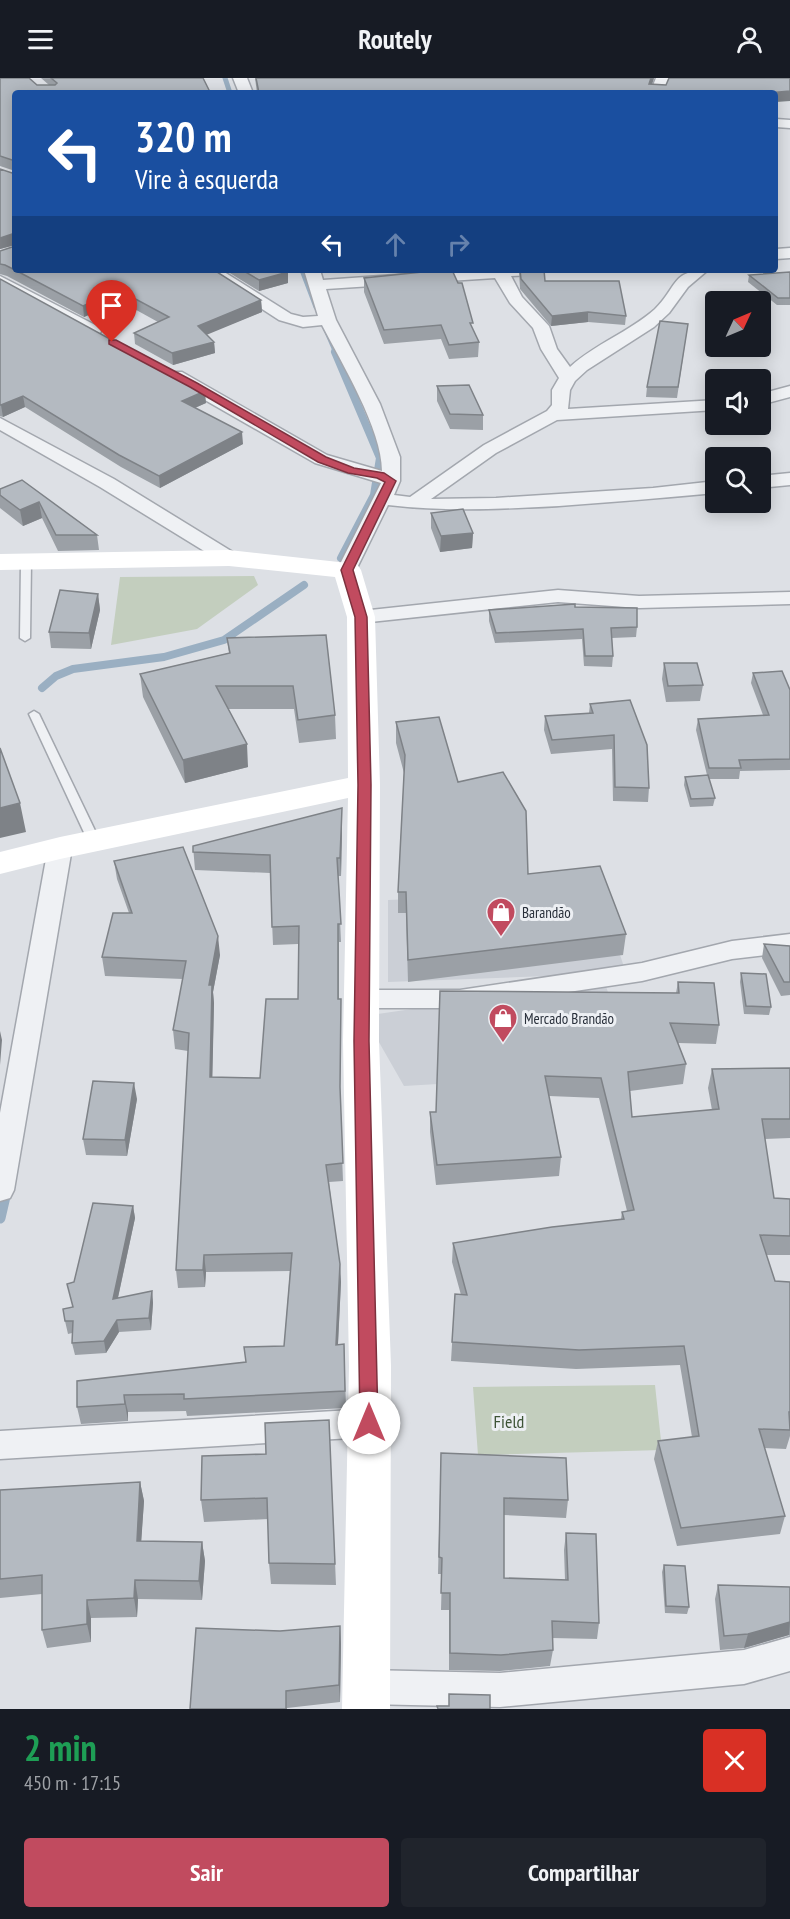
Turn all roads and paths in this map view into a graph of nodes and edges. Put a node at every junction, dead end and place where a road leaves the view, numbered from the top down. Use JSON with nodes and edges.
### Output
{"nodes":[{"id":1,"x":215,"y":273,"type":"edge"},
{"id":2,"x":464,"y":273,"type":"edge"},
{"id":3,"x":502,"y":273,"type":"edge"},
{"id":4,"x":696,"y":273,"type":"edge"},
{"id":5,"x":315,"y":277,"type":"edge"},
{"id":6,"x":0,"y":281,"type":"edge"},
{"id":7,"x":325,"y":320,"type":"junction"},
{"id":8,"x":108,"y":339,"type":"edge"},
{"id":9,"x":164,"y":370,"type":"edge"},
{"id":10,"x":568,"y":378,"type":"junction"},
{"id":11,"x":790,"y":391,"type":"edge"},
{"id":12,"x":771,"y":397,"type":"edge"},
{"id":13,"x":705,"y":406,"type":"edge"},
{"id":14,"x":553,"y":415,"type":"junction"},
{"id":15,"x":0,"y":423,"type":"edge"},
{"id":16,"x":385,"y":478,"type":"junction"},
{"id":17,"x":790,"y":479,"type":"edge"},
{"id":18,"x":771,"y":481,"type":"edge"},
{"id":19,"x":705,"y":488,"type":"edge"},
{"id":20,"x":382,"y":499,"type":"junction"},
{"id":21,"x":415,"y":502,"type":"junction"},
{"id":22,"x":229,"y":558,"type":"junction"},
{"id":23,"x":13,"y":562,"type":"edge"},
{"id":24,"x":347,"y":570,"type":"junction"},
{"id":25,"x":790,"y":598,"type":"edge"},
{"id":26,"x":361,"y":617,"type":"junction"},
{"id":27,"x":25,"y":638,"type":"dead end"},
{"id":28,"x":34,"y":714,"type":"dead end"},
{"id":29,"x":364,"y":785,"type":"junction"},
{"id":30,"x":94,"y":841,"type":"junction"},
{"id":31,"x":60,"y":848,"type":"junction"},
{"id":32,"x":0,"y":863,"type":"edge"},
{"id":33,"x":790,"y":943,"type":"edge"},
{"id":34,"x":363,"y":999,"type":"junction"},
{"id":35,"x":0,"y":1190,"type":"edge"},
{"id":36,"x":369,"y":1423,"type":"junction"},
{"id":37,"x":0,"y":1445,"type":"edge"},
{"id":38,"x":790,"y":1654,"type":"edge"},
{"id":39,"x":366,"y":1698,"type":"edge"}],
"edges":[{"from":1,"to":7,"type":"street"},
{"from":2,"to":5,"type":"street"},
{"from":3,"to":10,"type":"street"},
{"from":4,"to":10,"type":"street"},
{"from":5,"to":7,"type":"street"},
{"from":6,"to":8,"type":"street"},
{"from":7,"to":16,"type":"street"},
{"from":9,"to":16,"type":"street"},
{"from":10,"to":14,"type":"street"},
{"from":11,"to":12,"type":"street"},
{"from":13,"to":14,"type":"street"},
{"from":14,"to":21,"type":"street"},
{"from":15,"to":22,"type":"street"},
{"from":16,"to":20,"type":"street"},
{"from":17,"to":18,"type":"street"},
{"from":19,"to":21,"type":"street"},
{"from":20,"to":21,"type":"street"},
{"from":20,"to":24,"type":"street"},
{"from":22,"to":23,"type":"street"},
{"from":22,"to":24,"type":"street"},
{"from":23,"to":27,"type":"lane"},
{"from":24,"to":26,"type":"street"},
{"from":25,"to":26,"type":"street"},
{"from":26,"to":29,"type":"street"},
{"from":28,"to":30,"type":"lane"},
{"from":29,"to":30,"type":"street"},
{"from":29,"to":34,"type":"street"},
{"from":30,"to":31,"type":"street"},
{"from":31,"to":32,"type":"street"},
{"from":31,"to":35,"type":"street"},
{"from":33,"to":34,"type":"street"},
{"from":34,"to":36,"type":"street"},
{"from":36,"to":37,"type":"street"},
{"from":36,"to":39,"type":"street"},
{"from":38,"to":39,"type":"street"}]}
